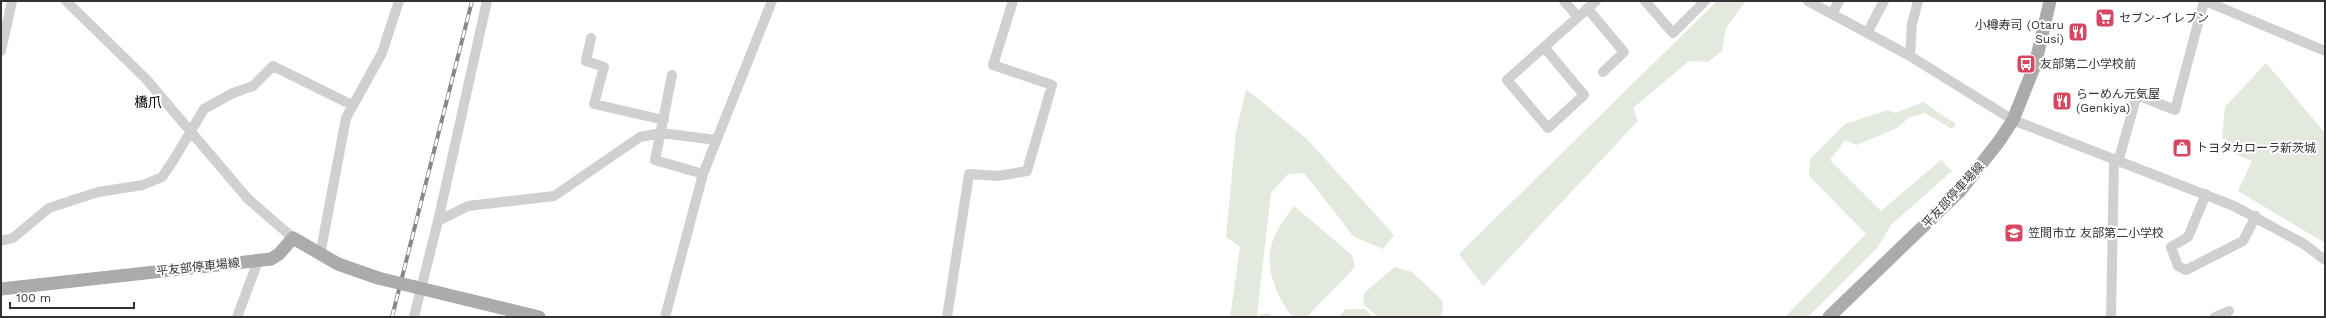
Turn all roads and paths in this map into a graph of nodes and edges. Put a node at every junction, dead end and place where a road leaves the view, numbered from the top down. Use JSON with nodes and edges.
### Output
{"nodes":[{"id":1,"x":12,"y":1,"type":"edge"},
{"id":2,"x":66,"y":1,"type":"edge"},
{"id":3,"x":399,"y":1,"type":"edge"},
{"id":4,"x":487,"y":1,"type":"edge"},
{"id":5,"x":772,"y":1,"type":"edge"},
{"id":6,"x":1013,"y":1,"type":"edge"},
{"id":7,"x":1564,"y":1,"type":"edge"},
{"id":8,"x":1596,"y":1,"type":"edge"},
{"id":9,"x":1645,"y":1,"type":"edge"},
{"id":10,"x":1705,"y":1,"type":"edge"},
{"id":11,"x":1808,"y":1,"type":"edge"},
{"id":12,"x":1839,"y":1,"type":"edge"},
{"id":13,"x":1884,"y":1,"type":"edge"},
{"id":14,"x":1918,"y":1,"type":"edge"},
{"id":15,"x":2050,"y":1,"type":"edge"},
{"id":16,"x":2204,"y":1,"type":"edge"},
{"id":17,"x":1587,"y":8,"type":"junction"},
{"id":18,"x":1832,"y":14,"type":"junction"},
{"id":19,"x":1578,"y":17,"type":"junction"},
{"id":20,"x":1867,"y":33,"type":"junction"},
{"id":21,"x":591,"y":38,"type":"dead end"},
{"id":22,"x":1544,"y":46,"type":"junction"},
{"id":23,"x":1,"y":51,"type":"edge"},
{"id":24,"x":2325,"y":51,"type":"edge"},
{"id":25,"x":1910,"y":56,"type":"junction"},
{"id":26,"x":1602,"y":72,"type":"dead end"},
{"id":27,"x":672,"y":75,"type":"dead end"},
{"id":28,"x":352,"y":105,"type":"junction"},
{"id":29,"x":664,"y":120,"type":"junction"},
{"id":30,"x":2013,"y":120,"type":"junction"},
{"id":31,"x":191,"y":131,"type":"junction"},
{"id":32,"x":661,"y":133,"type":"junction"},
{"id":33,"x":716,"y":140,"type":"junction"},
{"id":34,"x":2114,"y":161,"type":"junction"},
{"id":35,"x":703,"y":174,"type":"junction"},
{"id":36,"x":2206,"y":194,"type":"junction"},
{"id":37,"x":2256,"y":216,"type":"junction"},
{"id":38,"x":438,"y":221,"type":"junction"},
{"id":39,"x":293,"y":238,"type":"junction"},
{"id":40,"x":1,"y":241,"type":"edge"},
{"id":41,"x":320,"y":255,"type":"junction"},
{"id":42,"x":2325,"y":260,"type":"edge"},
{"id":43,"x":258,"y":261,"type":"junction"},
{"id":44,"x":418,"y":288,"type":"junction"},
{"id":45,"x":1,"y":289,"type":"edge"},
{"id":46,"x":2229,"y":311,"type":"dead end"},
{"id":47,"x":237,"y":317,"type":"edge"},
{"id":48,"x":414,"y":317,"type":"edge"},
{"id":49,"x":538,"y":317,"type":"edge"},
{"id":50,"x":665,"y":317,"type":"edge"},
{"id":51,"x":947,"y":317,"type":"edge"},
{"id":52,"x":1829,"y":317,"type":"edge"},
{"id":53,"x":2112,"y":317,"type":"edge"},
{"id":54,"x":2215,"y":317,"type":"edge"}],
"edges":[{"from":1,"to":23,"type":"street"},
{"from":2,"to":31,"type":"street"},
{"from":3,"to":28,"type":"street"},
{"from":4,"to":38,"type":"street"},
{"from":5,"to":33,"type":"street"},
{"from":6,"to":51,"type":"street"},
{"from":7,"to":19,"type":"street"},
{"from":8,"to":17,"type":"street"},
{"from":9,"to":10,"type":"street"},
{"from":11,"to":18,"type":"street"},
{"from":12,"to":18,"type":"street"},
{"from":13,"to":20,"type":"street"},
{"from":14,"to":25,"type":"street"},
{"from":15,"to":30,"type":"main road","name":"平友部停車場線"},
{"from":16,"to":24,"type":"street"},
{"from":16,"to":34,"type":"street"},
{"from":17,"to":19,"type":"street"},
{"from":17,"to":26,"type":"street"},
{"from":18,"to":20,"type":"street"},
{"from":19,"to":22,"type":"street"},
{"from":20,"to":25,"type":"street"},
{"from":21,"to":29,"type":"street"},
{"from":22,"to":22,"type":"street"},
{"from":25,"to":30,"type":"street"},
{"from":27,"to":29,"type":"street"},
{"from":28,"to":31,"type":"street"},
{"from":28,"to":41,"type":"street"},
{"from":29,"to":32,"type":"street"},
{"from":30,"to":34,"type":"street"},
{"from":30,"to":52,"type":"main road","name":"平友部停車場線"},
{"from":31,"to":39,"type":"street"},
{"from":31,"to":40,"type":"street"},
{"from":32,"to":33,"type":"street"},
{"from":32,"to":35,"type":"street"},
{"from":32,"to":38,"type":"street"},
{"from":33,"to":35,"type":"street"},
{"from":34,"to":36,"type":"street"},
{"from":34,"to":53,"type":"street"},
{"from":35,"to":50,"type":"street"},
{"from":36,"to":37,"type":"street"},
{"from":36,"to":37,"type":"street"},
{"from":37,"to":42,"type":"street"},
{"from":38,"to":44,"type":"street"},
{"from":39,"to":41,"type":"main road"},
{"from":39,"to":43,"type":"main road","name":"平友部停車場線"},
{"from":41,"to":44,"type":"main road","bridge":true},
{"from":43,"to":45,"type":"main road","name":"平友部停車場線"},
{"from":43,"to":47,"type":"street"},
{"from":44,"to":48,"type":"street"},
{"from":44,"to":49,"type":"main road"},
{"from":46,"to":54,"type":"street"}]}
